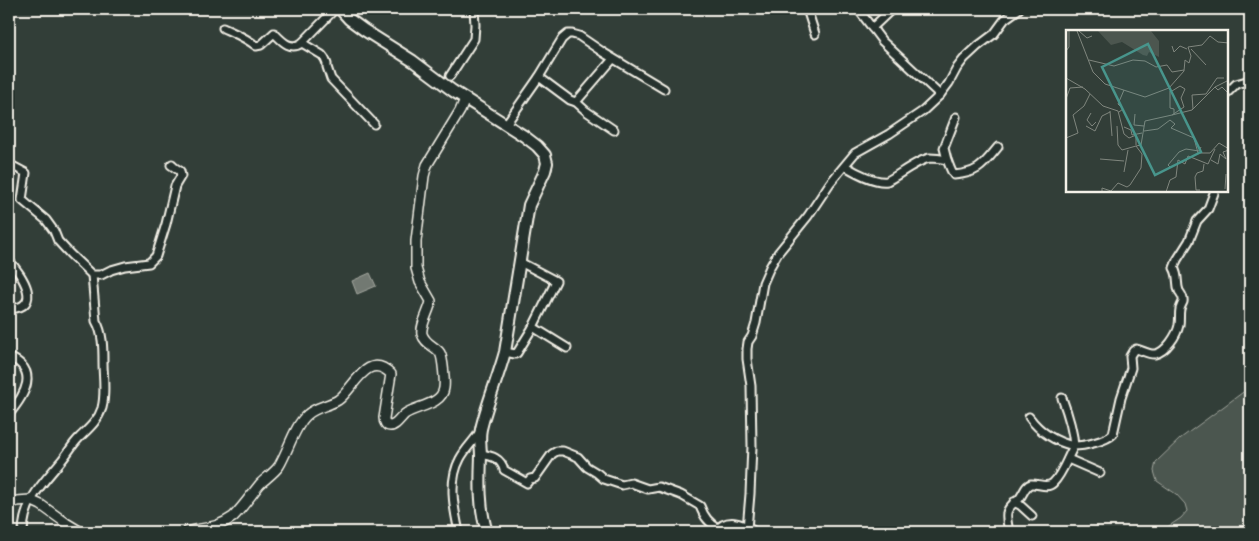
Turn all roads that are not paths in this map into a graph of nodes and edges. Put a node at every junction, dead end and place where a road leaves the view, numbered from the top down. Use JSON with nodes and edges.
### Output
{"nodes":[{"id":1,"x":335,"y":9,"type":"edge"},
{"id":2,"x":340,"y":9,"type":"edge"},
{"id":3,"x":474,"y":9,"type":"edge"},
{"id":4,"x":806,"y":9,"type":"edge"},
{"id":5,"x":858,"y":9,"type":"edge"},
{"id":6,"x":892,"y":9,"type":"edge"},
{"id":7,"x":1019,"y":9,"type":"edge"},
{"id":8,"x":223,"y":28,"type":"dead end"},
{"id":9,"x":872,"y":28,"type":"junction"},
{"id":10,"x":815,"y":34,"type":"dead end"},
{"id":11,"x":302,"y":43,"type":"junction"},
{"id":12,"x":613,"y":59,"type":"junction"},
{"id":13,"x":450,"y":76,"type":"dead end"},
{"id":14,"x":539,"y":77,"type":"junction"},
{"id":15,"x":1250,"y":80,"type":"edge"},
{"id":16,"x":664,"y":89,"type":"dead end"},
{"id":17,"x":1229,"y":91,"type":"edge"},
{"id":18,"x":940,"y":95,"type":"junction"},
{"id":19,"x":465,"y":99,"type":"junction"},
{"id":20,"x":576,"y":102,"type":"junction"},
{"id":21,"x":956,"y":117,"type":"dead end"},
{"id":22,"x":374,"y":124,"type":"dead end"},
{"id":23,"x":506,"y":124,"type":"junction"},
{"id":24,"x":614,"y":130,"type":"dead end"},
{"id":25,"x":998,"y":147,"type":"dead end"},
{"id":26,"x":947,"y":160,"type":"junction"},
{"id":27,"x":9,"y":164,"type":"edge"},
{"id":28,"x":172,"y":164,"type":"dead end"},
{"id":29,"x":845,"y":166,"type":"junction"},
{"id":30,"x":1214,"y":192,"type":"edge"},
{"id":31,"x":9,"y":262,"type":"edge"},
{"id":32,"x":520,"y":262,"type":"junction"},
{"id":33,"x":92,"y":275,"type":"junction"},
{"id":34,"x":9,"y":309,"type":"edge"},
{"id":35,"x":533,"y":328,"type":"junction"},
{"id":36,"x":567,"y":348,"type":"dead end"},
{"id":37,"x":505,"y":352,"type":"junction"},
{"id":38,"x":9,"y":357,"type":"edge"},
{"id":39,"x":1062,"y":398,"type":"dead end"},
{"id":40,"x":9,"y":414,"type":"edge"},
{"id":41,"x":1029,"y":417,"type":"dead end"},
{"id":42,"x":480,"y":430,"type":"junction"},
{"id":43,"x":1074,"y":446,"type":"junction"},
{"id":44,"x":481,"y":454,"type":"junction"},
{"id":45,"x":1068,"y":459,"type":"junction"},
{"id":46,"x":1100,"y":473,"type":"dead end"},
{"id":47,"x":30,"y":500,"type":"junction"},
{"id":48,"x":1014,"y":502,"type":"junction"},
{"id":49,"x":9,"y":504,"type":"edge"},
{"id":50,"x":1032,"y":516,"type":"dead end"},
{"id":51,"x":718,"y":531,"type":"edge"},
{"id":52,"x":749,"y":531,"type":"edge"},
{"id":53,"x":23,"y":532,"type":"edge"},
{"id":54,"x":81,"y":532,"type":"edge"},
{"id":55,"x":186,"y":532,"type":"edge"},
{"id":56,"x":459,"y":532,"type":"edge"},
{"id":57,"x":487,"y":532,"type":"edge"},
{"id":58,"x":1009,"y":532,"type":"edge"}],
"edges":[{"from":1,"to":11,"type":"street"},
{"from":2,"to":19,"type":"main road"},
{"from":3,"to":13,"type":"street"},
{"from":4,"to":10,"type":"street"},
{"from":5,"to":9,"type":"street"},
{"from":6,"to":9,"type":"street"},
{"from":7,"to":18,"type":"street"},
{"from":8,"to":11,"type":"street"},
{"from":9,"to":18,"type":"street"},
{"from":11,"to":22,"type":"street"},
{"from":12,"to":14,"type":"street"},
{"from":12,"to":16,"type":"street"},
{"from":12,"to":20,"type":"street"},
{"from":14,"to":20,"type":"street"},
{"from":14,"to":23,"type":"street"},
{"from":15,"to":17,"type":"street"},
{"from":18,"to":29,"type":"street"},
{"from":19,"to":23,"type":"main road"},
{"from":19,"to":55,"type":"street"},
{"from":20,"to":24,"type":"street"},
{"from":21,"to":26,"type":"street"},
{"from":23,"to":32,"type":"main road"},
{"from":25,"to":26,"type":"street"},
{"from":26,"to":29,"type":"street"},
{"from":27,"to":33,"type":"street"},
{"from":28,"to":33,"type":"street"},
{"from":29,"to":52,"type":"street"},
{"from":30,"to":43,"type":"street"},
{"from":31,"to":34,"type":"street"},
{"from":32,"to":35,"type":"street"},
{"from":32,"to":37,"type":"main road"},
{"from":33,"to":47,"type":"street"},
{"from":35,"to":36,"type":"street"},
{"from":35,"to":37,"type":"street"},
{"from":37,"to":42,"type":"main road"},
{"from":38,"to":40,"type":"street"},
{"from":39,"to":43,"type":"street"},
{"from":41,"to":43,"type":"street"},
{"from":42,"to":44,"type":"main road"},
{"from":42,"to":56,"type":"street"},
{"from":43,"to":45,"type":"street"},
{"from":44,"to":51,"type":"street"},
{"from":44,"to":57,"type":"main road"},
{"from":45,"to":46,"type":"street"},
{"from":45,"to":48,"type":"street"},
{"from":47,"to":49,"type":"street"},
{"from":47,"to":53,"type":"street"},
{"from":47,"to":54,"type":"street"},
{"from":48,"to":50,"type":"street"},
{"from":48,"to":58,"type":"street"},
{"from":51,"to":52,"type":"main road"}]}
